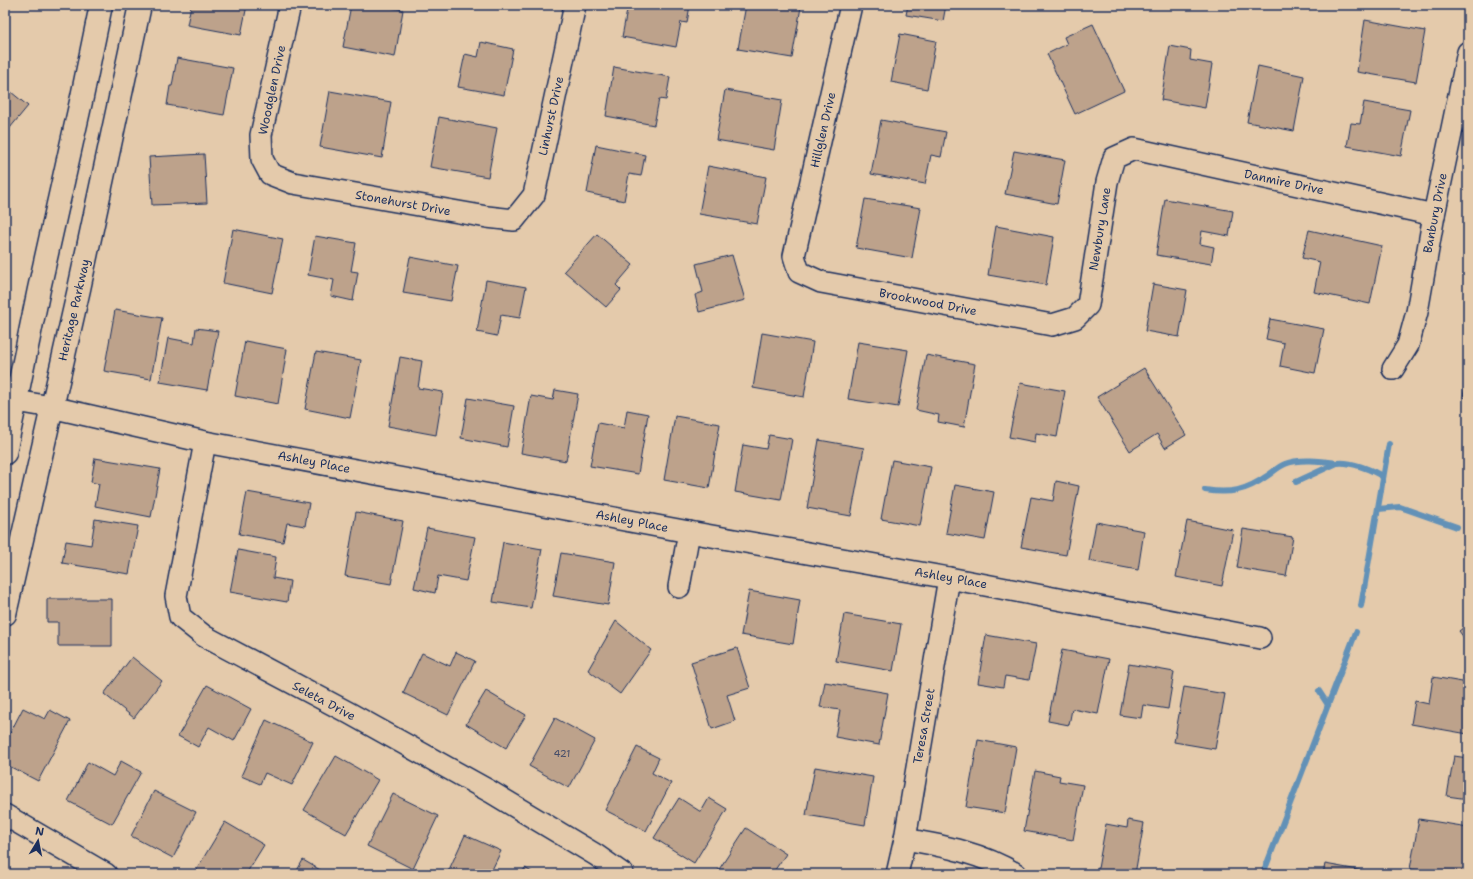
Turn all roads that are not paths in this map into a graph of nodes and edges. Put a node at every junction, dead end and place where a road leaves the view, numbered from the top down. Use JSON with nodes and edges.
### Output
{"nodes":[{"id":1,"x":101,"y":5,"type":"edge"},
{"id":2,"x":140,"y":5,"type":"edge"},
{"id":3,"x":290,"y":5,"type":"edge"},
{"id":4,"x":575,"y":5,"type":"edge"},
{"id":5,"x":852,"y":5,"type":"edge"},
{"id":6,"x":1468,"y":52,"type":"edge"},
{"id":7,"x":1134,"y":150,"type":"joint"},
{"id":8,"x":293,"y":183,"type":"joint"},
{"id":9,"x":1434,"y":216,"type":"junction"},
{"id":10,"x":514,"y":220,"type":"joint"},
{"id":11,"x":794,"y":256,"type":"joint"},
{"id":12,"x":1075,"y":318,"type":"joint"},
{"id":13,"x":1393,"y":369,"type":"dead end"},
{"id":14,"x":11,"y":401,"type":"edge"},
{"id":15,"x":51,"y":407,"type":"junction"},
{"id":16,"x":206,"y":442,"type":"junction"},
{"id":17,"x":5,"y":453,"type":"edge"},
{"id":18,"x":689,"y":532,"type":"junction"},
{"id":19,"x":949,"y":578,"type":"junction"},
{"id":20,"x":679,"y":588,"type":"dead end"},
{"id":21,"x":5,"y":614,"type":"edge"},
{"id":22,"x":1260,"y":638,"type":"dead end"},
{"id":23,"x":5,"y":815,"type":"edge"},
{"id":24,"x":905,"y":839,"type":"junction"},
{"id":25,"x":106,"y":874,"type":"edge"},
{"id":26,"x":623,"y":874,"type":"edge"},
{"id":27,"x":897,"y":874,"type":"edge"},
{"id":28,"x":1016,"y":874,"type":"edge"}],
"edges":[{"from":1,"to":14,"type":"main road"},
{"from":2,"to":15,"type":"main road","name":"Heritage Parkway"},
{"from":3,"to":8,"type":"street","name":"Woodglen Drive"},
{"from":4,"to":10,"type":"street","name":"Linhurst Drive"},
{"from":5,"to":11,"type":"street","name":"Hillglen Drive"},
{"from":6,"to":9,"type":"street","name":"Banbury Drive"},
{"from":7,"to":9,"type":"street","name":"Danmire Drive"},
{"from":7,"to":12,"type":"street","name":"Newbury Lane"},
{"from":8,"to":10,"type":"street","name":"Stonehurst Drive"},
{"from":9,"to":13,"type":"street","name":"Banbury Drive"},
{"from":11,"to":12,"type":"street","name":"Brookwood Drive"},
{"from":14,"to":15,"type":"street","name":"Ashley Place"},
{"from":14,"to":17,"type":"main road"},
{"from":15,"to":16,"type":"street","name":"Ashley Place"},
{"from":15,"to":21,"type":"main road","name":"Heritage Parkway"},
{"from":16,"to":18,"type":"street","name":"Ashley Place"},
{"from":16,"to":26,"type":"street","name":"Seleta Drive"},
{"from":18,"to":19,"type":"street","name":"Ashley Place"},
{"from":18,"to":20,"type":"street"},
{"from":19,"to":22,"type":"street","name":"Ashley Place"},
{"from":19,"to":24,"type":"street","name":"Teresa Street"},
{"from":23,"to":25,"type":"street"},
{"from":24,"to":27,"type":"street","name":"Teresa Street"},
{"from":24,"to":28,"type":"street"}]}
